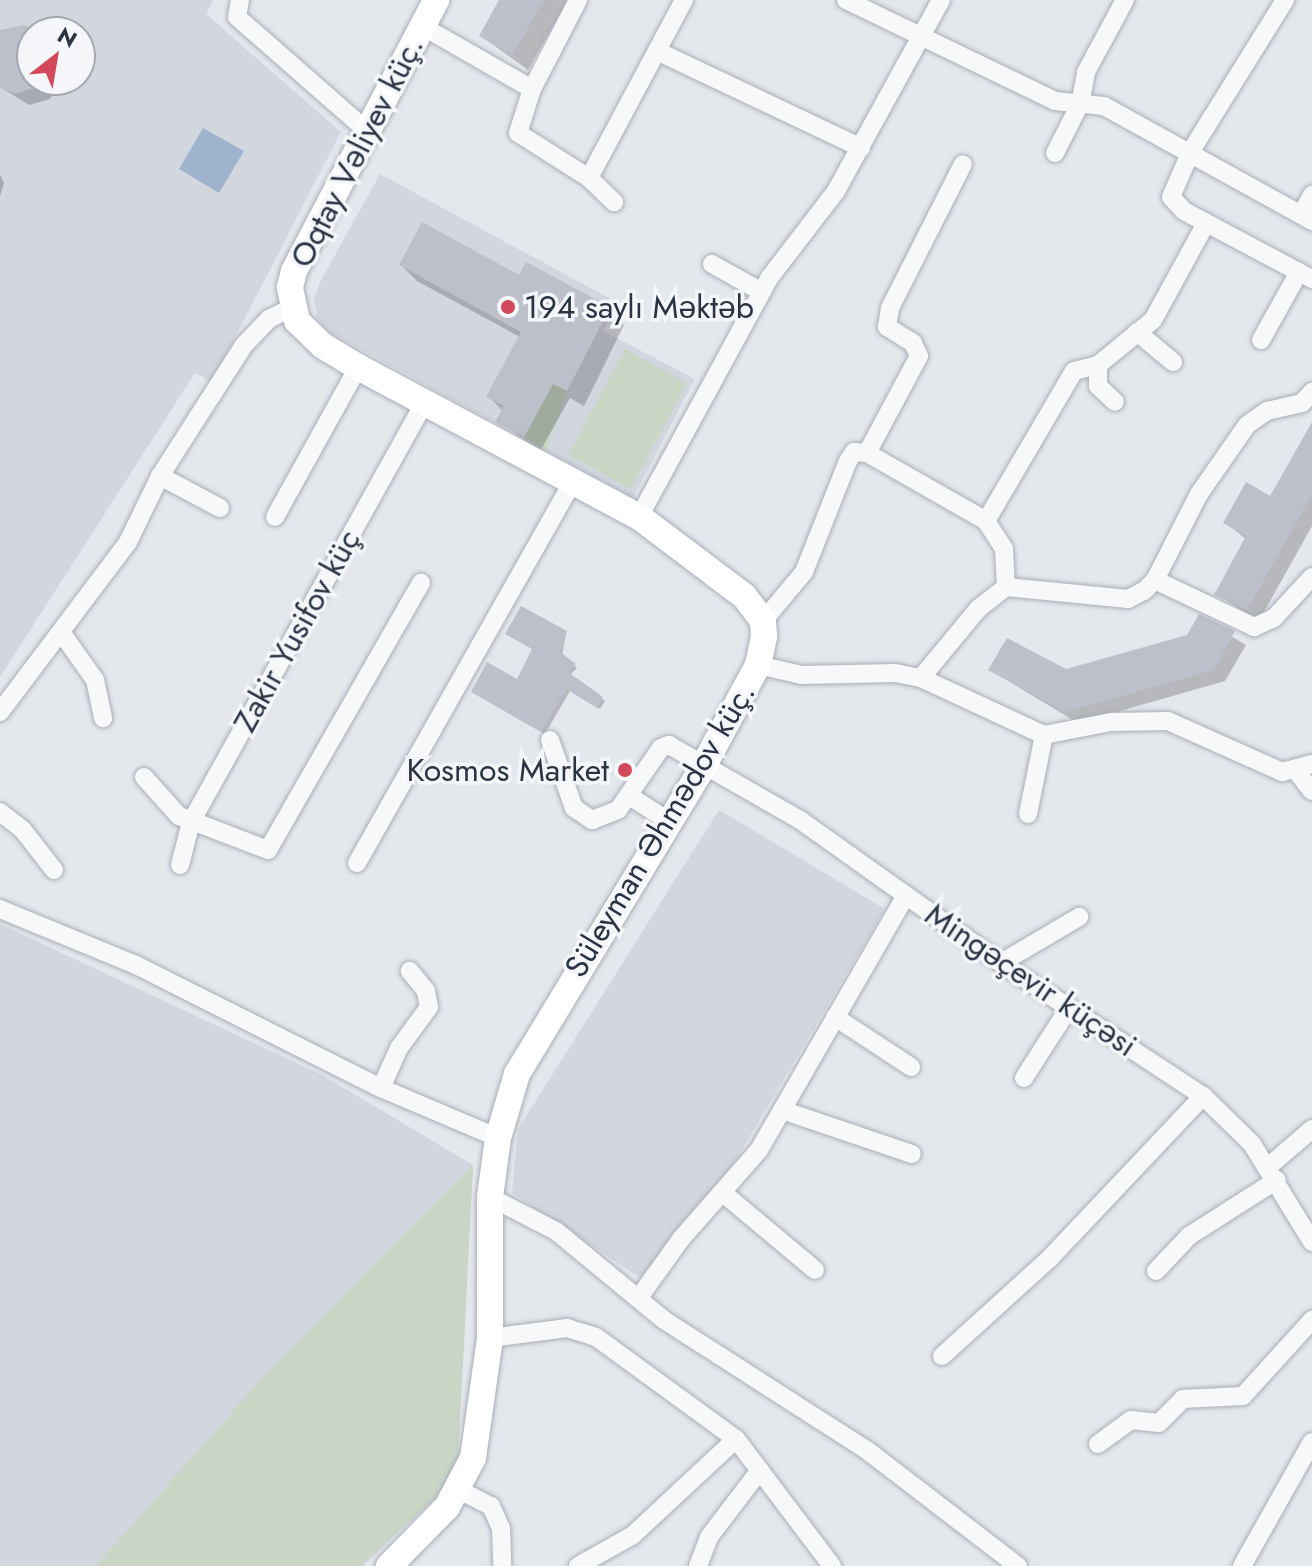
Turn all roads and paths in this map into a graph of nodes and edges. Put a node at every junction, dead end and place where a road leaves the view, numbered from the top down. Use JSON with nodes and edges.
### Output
{"nodes":[{"id":1,"x":240,"y":0,"type":"edge"},
{"id":2,"x":436,"y":0,"type":"edge"},
{"id":3,"x":578,"y":0,"type":"edge"},
{"id":4,"x":684,"y":0,"type":"edge"},
{"id":5,"x":846,"y":0,"type":"edge"},
{"id":6,"x":941,"y":0,"type":"edge"},
{"id":7,"x":1125,"y":0,"type":"edge"},
{"id":8,"x":1285,"y":0,"type":"edge"},
{"id":9,"x":422,"y":26,"type":"junction"},
{"id":10,"x":921,"y":35,"type":"junction"},
{"id":11,"x":657,"y":51,"type":"junction"},
{"id":12,"x":532,"y":89,"type":"junction"},
{"id":13,"x":1080,"y":104,"type":"junction"},
{"id":14,"x":367,"y":131,"type":"junction"},
{"id":15,"x":861,"y":148,"type":"junction"},
{"id":16,"x":1191,"y":151,"type":"junction"},
{"id":17,"x":1055,"y":153,"type":"dead end"},
{"id":18,"x":963,"y":164,"type":"dead end"},
{"id":19,"x":589,"y":178,"type":"junction"},
{"id":20,"x":1312,"y":195,"type":"edge"},
{"id":21,"x":614,"y":202,"type":"dead end"},
{"id":22,"x":1306,"y":218,"type":"edge"},
{"id":23,"x":1206,"y":223,"type":"junction"},
{"id":24,"x":712,"y":264,"type":"dead end"},
{"id":25,"x":1305,"y":276,"type":"edge"},
{"id":26,"x":762,"y":292,"type":"junction"},
{"id":27,"x":291,"y":308,"type":"junction"},
{"id":28,"x":1137,"y":332,"type":"junction"},
{"id":29,"x":1261,"y":340,"type":"dead end"},
{"id":30,"x":1173,"y":362,"type":"dead end"},
{"id":31,"x":1098,"y":365,"type":"junction"},
{"id":32,"x":358,"y":367,"type":"junction"},
{"id":33,"x":1312,"y":392,"type":"edge"},
{"id":34,"x":425,"y":402,"type":"junction"},
{"id":35,"x":1115,"y":402,"type":"dead end"},
{"id":36,"x":867,"y":453,"type":"junction"},
{"id":37,"x":160,"y":476,"type":"junction"},
{"id":38,"x":573,"y":481,"type":"junction"},
{"id":39,"x":220,"y":508,"type":"dead end"},
{"id":40,"x":275,"y":517,"type":"dead end"},
{"id":41,"x":639,"y":517,"type":"junction"},
{"id":42,"x":986,"y":521,"type":"junction"},
{"id":43,"x":1312,"y":577,"type":"edge"},
{"id":44,"x":1155,"y":580,"type":"junction"},
{"id":45,"x":421,"y":583,"type":"dead end"},
{"id":46,"x":1006,"y":587,"type":"junction"},
{"id":47,"x":763,"y":621,"type":"junction"},
{"id":48,"x":61,"y":632,"type":"junction"},
{"id":49,"x":758,"y":665,"type":"junction"},
{"id":50,"x":921,"y":678,"type":"junction"},
{"id":51,"x":0,"y":712,"type":"edge"},
{"id":52,"x":103,"y":718,"type":"dead end"},
{"id":53,"x":1044,"y":735,"type":"junction"},
{"id":54,"x":550,"y":740,"type":"dead end"},
{"id":55,"x":705,"y":763,"type":"junction"},
{"id":56,"x":1304,"y":768,"type":"edge"},
{"id":57,"x":144,"y":777,"type":"dead end"},
{"id":58,"x":1312,"y":791,"type":"edge"},
{"id":59,"x":631,"y":797,"type":"junction"},
{"id":60,"x":0,"y":812,"type":"edge"},
{"id":61,"x":1028,"y":814,"type":"dead end"},
{"id":62,"x":191,"y":822,"type":"junction"},
{"id":63,"x":670,"y":822,"type":"junction"},
{"id":64,"x":357,"y":863,"type":"dead end"},
{"id":65,"x":180,"y":865,"type":"dead end"},
{"id":66,"x":54,"y":870,"type":"dead end"},
{"id":67,"x":906,"y":895,"type":"junction"},
{"id":68,"x":0,"y":909,"type":"edge"},
{"id":69,"x":1079,"y":917,"type":"dead end"},
{"id":70,"x":1001,"y":963,"type":"junction"},
{"id":71,"x":410,"y":971,"type":"dead end"},
{"id":72,"x":1069,"y":1008,"type":"junction"},
{"id":73,"x":835,"y":1017,"type":"junction"},
{"id":74,"x":911,"y":1067,"type":"dead end"},
{"id":75,"x":1024,"y":1078,"type":"dead end"},
{"id":76,"x":381,"y":1088,"type":"junction"},
{"id":77,"x":1203,"y":1096,"type":"junction"},
{"id":78,"x":782,"y":1110,"type":"junction"},
{"id":79,"x":1312,"y":1129,"type":"edge"},
{"id":80,"x":498,"y":1138,"type":"junction"},
{"id":81,"x":912,"y":1154,"type":"dead end"},
{"id":82,"x":1272,"y":1173,"type":"junction"},
{"id":83,"x":723,"y":1193,"type":"junction"},
{"id":84,"x":490,"y":1197,"type":"junction"},
{"id":85,"x":1312,"y":1242,"type":"edge"},
{"id":86,"x":815,"y":1270,"type":"dead end"},
{"id":87,"x":1156,"y":1271,"type":"dead end"},
{"id":88,"x":640,"y":1296,"type":"junction"},
{"id":89,"x":1312,"y":1320,"type":"edge"},
{"id":90,"x":490,"y":1338,"type":"junction"},
{"id":91,"x":942,"y":1356,"type":"dead end"},
{"id":92,"x":736,"y":1439,"type":"junction"},
{"id":93,"x":1312,"y":1442,"type":"edge"},
{"id":94,"x":1098,"y":1444,"type":"dead end"},
{"id":95,"x":760,"y":1470,"type":"junction"},
{"id":96,"x":459,"y":1490,"type":"junction"},
{"id":97,"x":395,"y":1564,"type":"edge"},
{"id":98,"x":502,"y":1566,"type":"edge"},
{"id":99,"x":578,"y":1566,"type":"edge"},
{"id":100,"x":698,"y":1566,"type":"edge"},
{"id":101,"x":832,"y":1566,"type":"edge"},
{"id":102,"x":1018,"y":1566,"type":"edge"},
{"id":103,"x":1242,"y":1566,"type":"edge"}],
"edges":[{"from":1,"to":14,"type":"street"},
{"from":2,"to":9,"type":"street","name":"Oqtay Vəliyev küç."},
{"from":3,"to":12,"type":"street"},
{"from":4,"to":11,"type":"street"},
{"from":5,"to":10,"type":"street"},
{"from":6,"to":10,"type":"street"},
{"from":7,"to":13,"type":"street"},
{"from":8,"to":16,"type":"street"},
{"from":9,"to":12,"type":"street"},
{"from":9,"to":14,"type":"street","name":"Oqtay Vəliyev küç."},
{"from":10,"to":13,"type":"street"},
{"from":10,"to":15,"type":"street"},
{"from":11,"to":15,"type":"street"},
{"from":11,"to":19,"type":"street"},
{"from":12,"to":19,"type":"street"},
{"from":13,"to":16,"type":"street"},
{"from":13,"to":17,"type":"street"},
{"from":14,"to":27,"type":"street","name":"Oqtay Vəliyev küç."},
{"from":15,"to":26,"type":"street"},
{"from":16,"to":22,"type":"street"},
{"from":16,"to":23,"type":"street"},
{"from":18,"to":36,"type":"street"},
{"from":19,"to":21,"type":"street"},
{"from":20,"to":22,"type":"street"},
{"from":23,"to":25,"type":"street"},
{"from":23,"to":28,"type":"street"},
{"from":24,"to":26,"type":"street"},
{"from":25,"to":29,"type":"street"},
{"from":26,"to":41,"type":"street"},
{"from":27,"to":32,"type":"street"},
{"from":27,"to":37,"type":"street"},
{"from":28,"to":30,"type":"street"},
{"from":28,"to":31,"type":"street"},
{"from":31,"to":35,"type":"street"},
{"from":31,"to":42,"type":"street"},
{"from":32,"to":34,"type":"street"},
{"from":32,"to":40,"type":"street"},
{"from":33,"to":44,"type":"street"},
{"from":34,"to":38,"type":"street"},
{"from":34,"to":62,"type":"street","name":"Zakir Yusifov küç"},
{"from":36,"to":42,"type":"street"},
{"from":36,"to":47,"type":"street"},
{"from":37,"to":39,"type":"street"},
{"from":37,"to":48,"type":"street"},
{"from":38,"to":41,"type":"street"},
{"from":38,"to":64,"type":"street"},
{"from":41,"to":47,"type":"street"},
{"from":42,"to":46,"type":"street"},
{"from":43,"to":44,"type":"street"},
{"from":44,"to":46,"type":"street"},
{"from":45,"to":62,"type":"street"},
{"from":46,"to":50,"type":"street"},
{"from":47,"to":49,"type":"street","name":"Süleyman Əhmədov küç."},
{"from":48,"to":51,"type":"street"},
{"from":48,"to":52,"type":"street"},
{"from":49,"to":50,"type":"street"},
{"from":49,"to":55,"type":"street","name":"Süleyman Əhmədov küç."},
{"from":50,"to":53,"type":"street"},
{"from":53,"to":56,"type":"street"},
{"from":53,"to":61,"type":"street"},
{"from":54,"to":59,"type":"street"},
{"from":55,"to":59,"type":"street","name":"Mingəçevir küçəsi"},
{"from":55,"to":63,"type":"street","name":"Süleyman Əhmədov küç."},
{"from":55,"to":67,"type":"street","name":"Mingəçevir küçəsi"},
{"from":56,"to":58,"type":"street"},
{"from":57,"to":62,"type":"street"},
{"from":59,"to":63,"type":"street"},
{"from":60,"to":66,"type":"street"},
{"from":62,"to":65,"type":"street","name":"Zakir Yusifov küç"},
{"from":63,"to":80,"type":"street","name":"Süleyman Əhmədov küç."},
{"from":67,"to":70,"type":"street","name":"Mingəçevir küçəsi"},
{"from":67,"to":73,"type":"street"},
{"from":68,"to":76,"type":"street"},
{"from":69,"to":70,"type":"street"},
{"from":70,"to":72,"type":"street","name":"Mingəçevir küçəsi"},
{"from":71,"to":76,"type":"street"},
{"from":72,"to":75,"type":"street"},
{"from":72,"to":77,"type":"street","name":"Mingəçevir küçəsi"},
{"from":73,"to":74,"type":"street"},
{"from":73,"to":78,"type":"street"},
{"from":76,"to":80,"type":"street"},
{"from":77,"to":82,"type":"street","name":"Mingəçevir küçəsi"},
{"from":77,"to":91,"type":"street"},
{"from":78,"to":81,"type":"street"},
{"from":78,"to":83,"type":"street"},
{"from":79,"to":82,"type":"street"},
{"from":80,"to":84,"type":"street","name":"Süleyman Əhmədov küç."},
{"from":82,"to":85,"type":"street","name":"Mingəçevir küçəsi"},
{"from":82,"to":87,"type":"street"},
{"from":83,"to":86,"type":"street"},
{"from":83,"to":88,"type":"street"},
{"from":84,"to":88,"type":"street"},
{"from":84,"to":90,"type":"street","name":"Süleyman Əhmədov küç."},
{"from":88,"to":102,"type":"street"},
{"from":89,"to":94,"type":"street"},
{"from":90,"to":92,"type":"street"},
{"from":90,"to":96,"type":"street","name":"Süleyman Əhmədov küç."},
{"from":92,"to":95,"type":"street"},
{"from":92,"to":99,"type":"street"},
{"from":93,"to":103,"type":"street"},
{"from":95,"to":100,"type":"street"},
{"from":95,"to":101,"type":"street"},
{"from":96,"to":97,"type":"street","name":"Süleyman Əhmədov küç."},
{"from":96,"to":98,"type":"street"}]}
